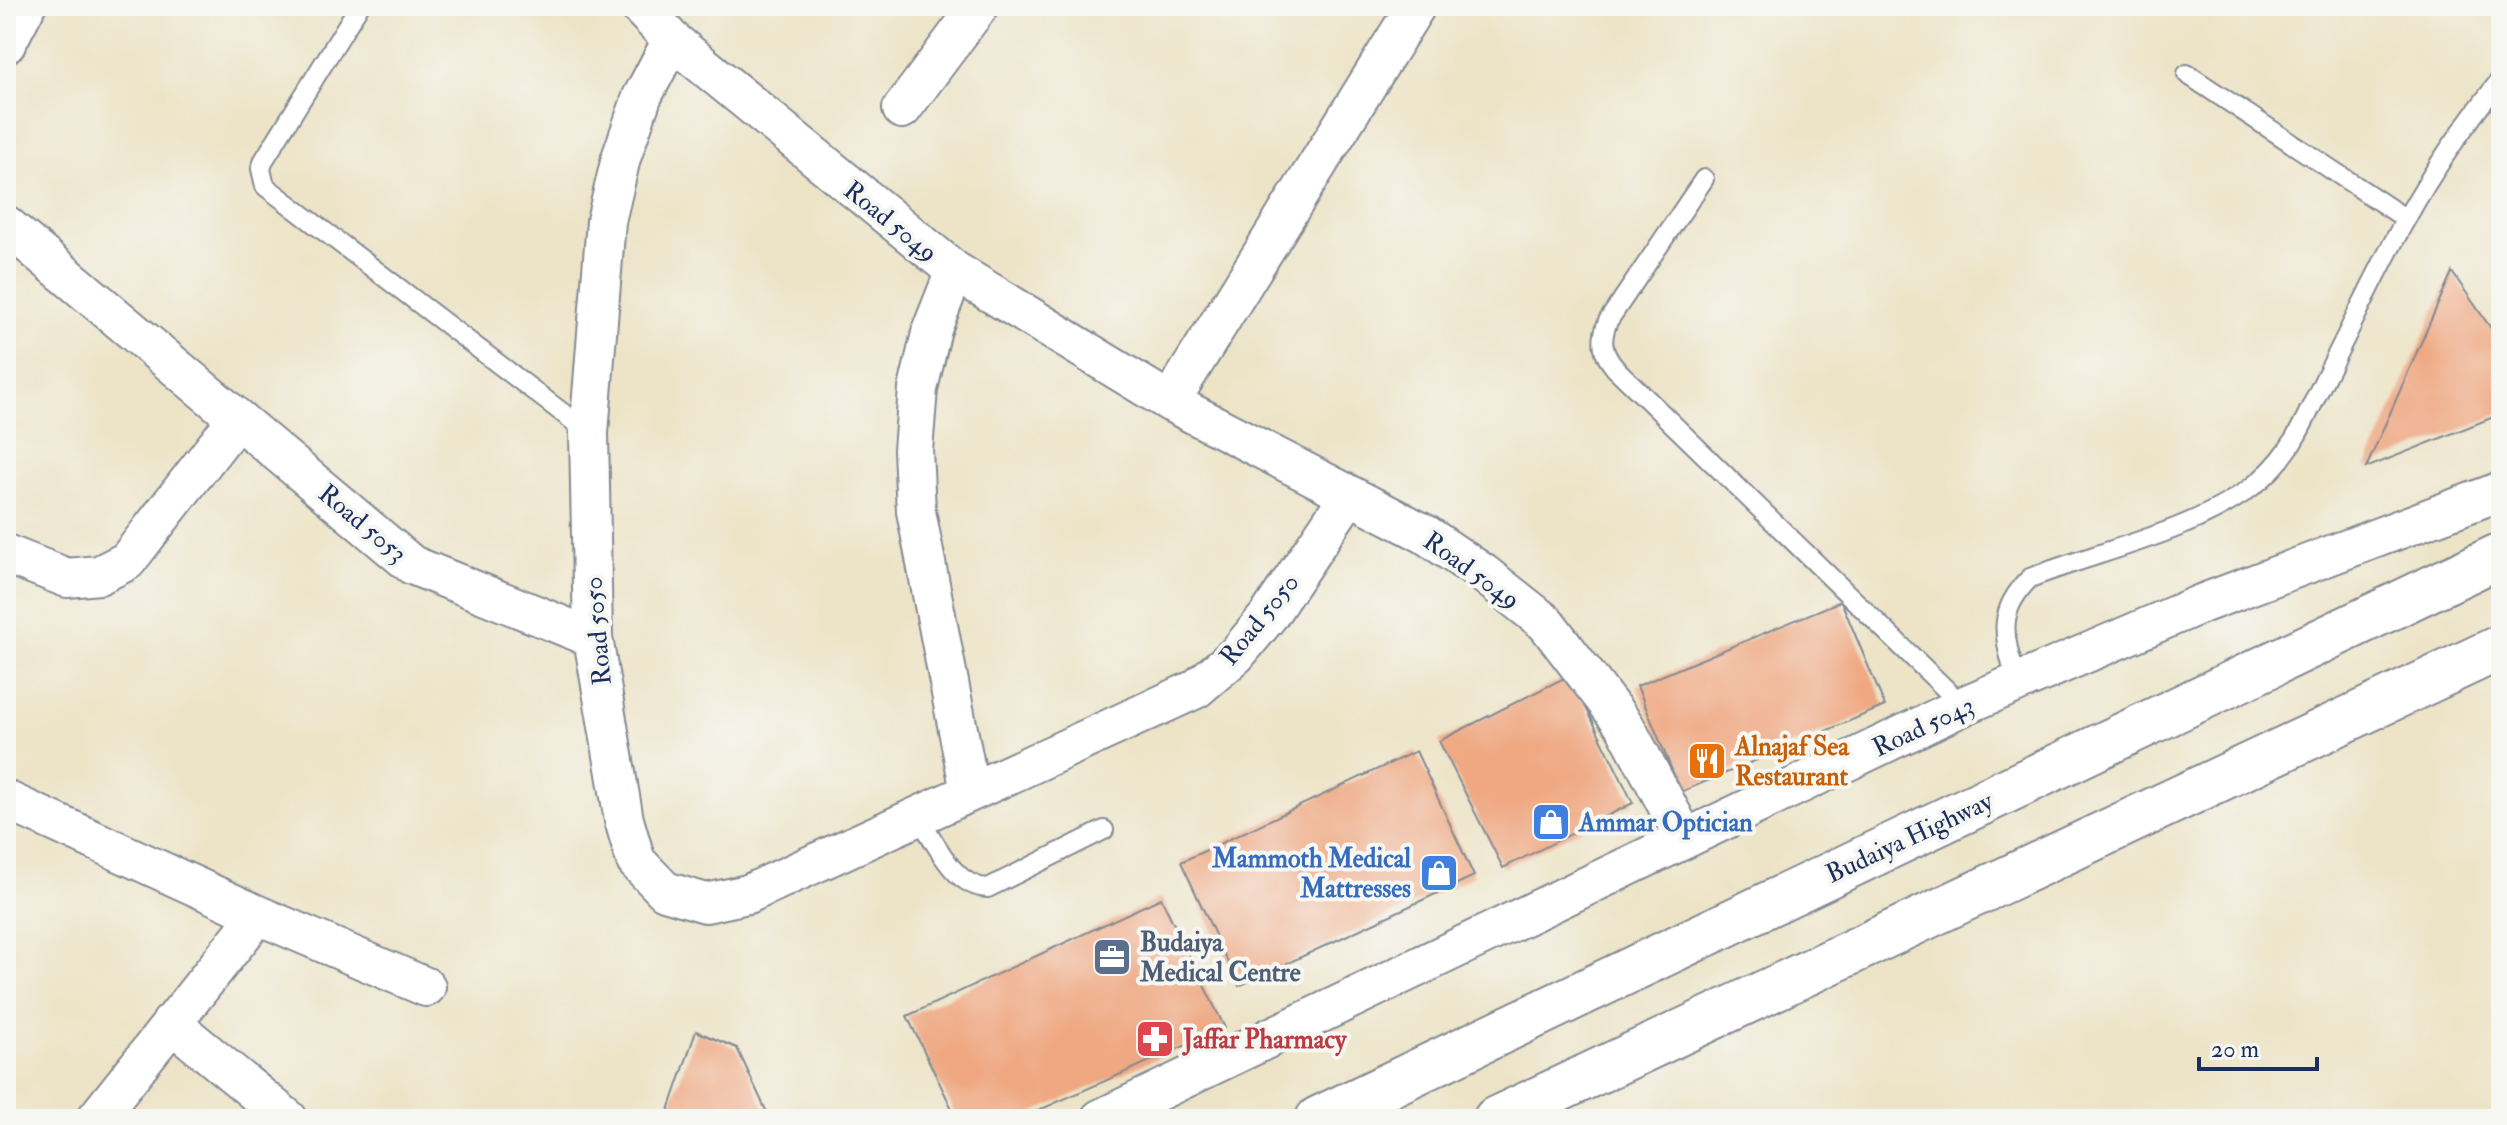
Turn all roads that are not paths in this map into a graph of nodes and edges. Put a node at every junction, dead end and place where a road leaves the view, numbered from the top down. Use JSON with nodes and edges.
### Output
{"nodes":[{"id":1,"x":26,"y":6,"type":"edge"},
{"id":2,"x":359,"y":6,"type":"edge"},
{"id":3,"x":639,"y":6,"type":"edge"},
{"id":4,"x":979,"y":6,"type":"edge"},
{"id":5,"x":1416,"y":6,"type":"edge"},
{"id":6,"x":672,"y":40,"type":"junction"},
{"id":7,"x":6,"y":44,"type":"edge"},
{"id":8,"x":2187,"y":74,"type":"dead end"},
{"id":9,"x":2501,"y":79,"type":"edge"},
{"id":10,"x":902,"y":109,"type":"dead end"},
{"id":11,"x":1704,"y":179,"type":"dead end"},
{"id":12,"x":2406,"y":219,"type":"junction"},
{"id":13,"x":6,"y":225,"type":"edge"},
{"id":14,"x":955,"y":271,"type":"junction"},
{"id":15,"x":1170,"y":402,"type":"junction"},
{"id":16,"x":237,"y":419,"type":"junction"},
{"id":17,"x":589,"y":433,"type":"junction"},
{"id":18,"x":2501,"y":491,"type":"edge"},
{"id":19,"x":1348,"y":497,"type":"junction"},
{"id":20,"x":6,"y":554,"type":"edge"},
{"id":21,"x":2501,"y":555,"type":"edge"},
{"id":22,"x":593,"y":638,"type":"junction"},
{"id":23,"x":2501,"y":647,"type":"edge"},
{"id":24,"x":2017,"y":683,"type":"junction"},
{"id":25,"x":1963,"y":706,"type":"junction"},
{"id":26,"x":970,"y":792,"type":"junction"},
{"id":27,"x":6,"y":800,"type":"edge"},
{"id":28,"x":918,"y":816,"type":"junction"},
{"id":29,"x":1104,"y":830,"type":"dead end"},
{"id":30,"x":1684,"y":837,"type":"junction"},
{"id":31,"x":258,"y":915,"type":"junction"},
{"id":32,"x":426,"y":987,"type":"dead end"},
{"id":33,"x":171,"y":1023,"type":"junction"},
{"id":34,"x":96,"y":1119,"type":"edge"},
{"id":35,"x":288,"y":1119,"type":"edge"},
{"id":36,"x":1100,"y":1119,"type":"edge"},
{"id":37,"x":1318,"y":1119,"type":"edge"},
{"id":38,"x":1496,"y":1119,"type":"edge"}],
"edges":[{"from":1,"to":7,"type":"street"},
{"from":2,"to":17,"type":"lane"},
{"from":3,"to":6,"type":"street","name":"Road 5049"},
{"from":4,"to":10,"type":"street"},
{"from":5,"to":15,"type":"street"},
{"from":6,"to":14,"type":"street","name":"Road 5049"},
{"from":6,"to":17,"type":"street","name":"Road 5050"},
{"from":8,"to":12,"type":"lane"},
{"from":9,"to":12,"type":"lane"},
{"from":11,"to":25,"type":"lane"},
{"from":12,"to":24,"type":"lane"},
{"from":13,"to":16,"type":"street","name":"Road 5053"},
{"from":14,"to":15,"type":"street","name":"Road 5049"},
{"from":14,"to":26,"type":"street"},
{"from":15,"to":19,"type":"street","name":"Road 5049"},
{"from":16,"to":20,"type":"street"},
{"from":16,"to":22,"type":"street","name":"Road 5053"},
{"from":17,"to":22,"type":"street","name":"Road 5050"},
{"from":18,"to":24,"type":"street","name":"Road 5043"},
{"from":19,"to":26,"type":"street","name":"Road 5050"},
{"from":19,"to":30,"type":"street","name":"Road 5049"},
{"from":21,"to":37,"type":"main road","name":"Budaiya Highway"},
{"from":22,"to":28,"type":"street","name":"Road 5050"},
{"from":23,"to":38,"type":"main road"},
{"from":24,"to":25,"type":"street","name":"Road 5043"},
{"from":25,"to":30,"type":"street","name":"Road 5043"},
{"from":26,"to":28,"type":"street","name":"Road 5050"},
{"from":27,"to":31,"type":"street"},
{"from":28,"to":29,"type":"lane"},
{"from":30,"to":36,"type":"street","name":"Road 5043"},
{"from":31,"to":32,"type":"street"},
{"from":31,"to":33,"type":"street"},
{"from":33,"to":34,"type":"street"},
{"from":33,"to":35,"type":"street"}]}
